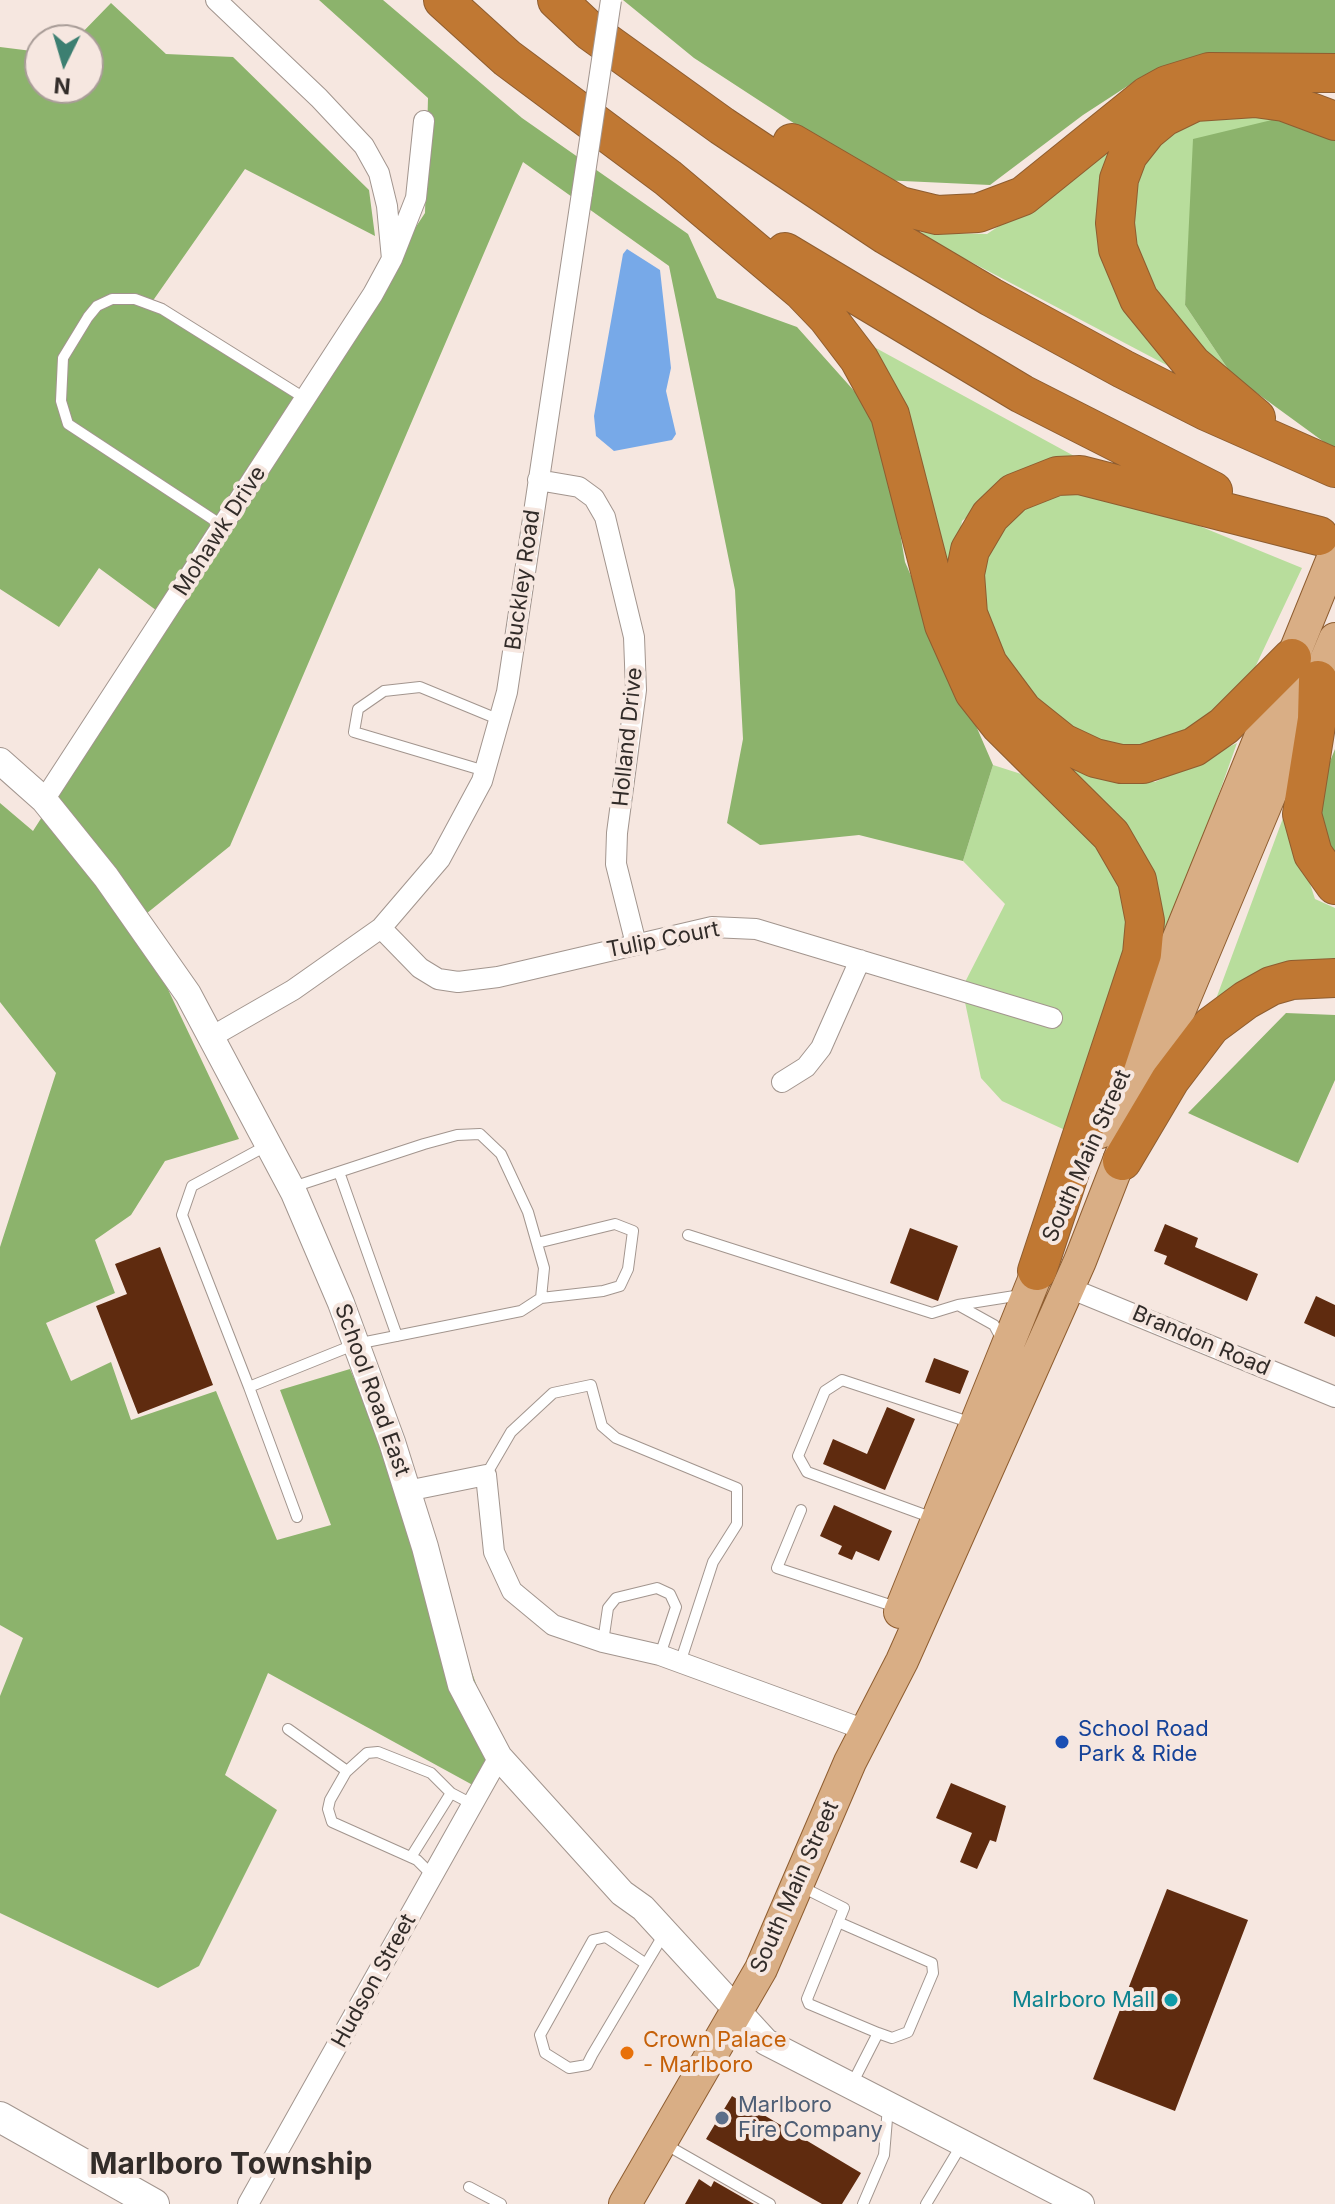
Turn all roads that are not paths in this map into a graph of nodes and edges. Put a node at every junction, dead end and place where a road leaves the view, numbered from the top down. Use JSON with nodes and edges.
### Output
{"nodes":[{"id":1,"x":216,"y":0,"type":"edge"},
{"id":2,"x":443,"y":0,"type":"edge"},
{"id":3,"x":557,"y":0,"type":"edge"},
{"id":4,"x":569,"y":0,"type":"edge"},
{"id":5,"x":611,"y":0,"type":"edge"},
{"id":6,"x":1335,"y":73,"type":"edge"},
{"id":7,"x":424,"y":121,"type":"dead end"},
{"id":8,"x":1335,"y":121,"type":"edge"},
{"id":9,"x":668,"y":178,"type":"junction"},
{"id":10,"x":392,"y":259,"type":"junction"},
{"id":11,"x":306,"y":399,"type":"junction"},
{"id":12,"x":1290,"y":445,"type":"junction"},
{"id":13,"x":1335,"y":468,"type":"edge"},
{"id":14,"x":538,"y":480,"type":"junction"},
{"id":15,"x":223,"y":526,"type":"junction"},
{"id":16,"x":1330,"y":544,"type":"edge"},
{"id":17,"x":1335,"y":639,"type":"edge"},
{"id":18,"x":1305,"y":669,"type":"junction"},
{"id":19,"x":500,"y":720,"type":"junction"},
{"id":20,"x":0,"y":761,"type":"edge"},
{"id":21,"x":485,"y":771,"type":"junction"},
{"id":22,"x":44,"y":800,"type":"junction"},
{"id":23,"x":1335,"y":885,"type":"edge"},
{"id":24,"x":381,"y":928,"type":"junction"},
{"id":25,"x":636,"y":944,"type":"junction"},
{"id":26,"x":860,"y":960,"type":"junction"},
{"id":27,"x":1335,"y":978,"type":"edge"},
{"id":28,"x":1052,"y":1018,"type":"dead end"},
{"id":29,"x":213,"y":1036,"type":"junction"},
{"id":30,"x":782,"y":1082,"type":"dead end"},
{"id":31,"x":269,"y":1144,"type":"junction"},
{"id":32,"x":1122,"y":1161,"type":"junction"},
{"id":33,"x":339,"y":1172,"type":"junction"},
{"id":34,"x":291,"y":1187,"type":"junction"},
{"id":35,"x":688,"y":1235,"type":"dead end"},
{"id":36,"x":537,"y":1243,"type":"junction"},
{"id":37,"x":1044,"y":1284,"type":"junction"},
{"id":38,"x":541,"y":1298,"type":"junction"},
{"id":39,"x":958,"y":1305,"type":"junction"},
{"id":40,"x":397,"y":1336,"type":"junction"},
{"id":41,"x":356,"y":1344,"type":"junction"},
{"id":42,"x":1007,"y":1348,"type":"junction"},
{"id":43,"x":249,"y":1387,"type":"junction"},
{"id":44,"x":1335,"y":1397,"type":"edge"},
{"id":45,"x":978,"y":1425,"type":"junction"},
{"id":46,"x":486,"y":1475,"type":"junction"},
{"id":47,"x":407,"y":1491,"type":"junction"},
{"id":48,"x":801,"y":1510,"type":"dead end"},
{"id":49,"x":297,"y":1517,"type":"dead end"},
{"id":50,"x":938,"y":1520,"type":"junction"},
{"id":51,"x":901,"y":1609,"type":"junction"},
{"id":52,"x":603,"y":1642,"type":"junction"},
{"id":53,"x":660,"y":1655,"type":"junction"},
{"id":54,"x":680,"y":1663,"type":"junction"},
{"id":55,"x":860,"y":1728,"type":"junction"},
{"id":56,"x":288,"y":1729,"type":"dead end"},
{"id":57,"x":499,"y":1757,"type":"junction"},
{"id":58,"x":850,"y":1762,"type":"junction"},
{"id":59,"x":347,"y":1771,"type":"junction"},
{"id":60,"x":451,"y":1793,"type":"junction"},
{"id":61,"x":474,"y":1805,"type":"junction"},
{"id":62,"x":411,"y":1857,"type":"junction"},
{"id":63,"x":433,"y":1876,"type":"junction"},
{"id":64,"x":797,"y":1884,"type":"junction"},
{"id":65,"x":838,"y":1922,"type":"junction"},
{"id":66,"x":665,"y":1932,"type":"junction"},
{"id":67,"x":646,"y":1964,"type":"junction"},
{"id":68,"x":737,"y":2011,"type":"junction"},
{"id":69,"x":878,"y":2033,"type":"junction"},
{"id":70,"x":851,"y":2086,"type":"junction"},
{"id":71,"x":888,"y":2105,"type":"junction"},
{"id":72,"x":0,"y":2117,"type":"edge"},
{"id":73,"x":661,"y":2142,"type":"junction"},
{"id":74,"x":963,"y":2143,"type":"junction"},
{"id":75,"x":469,"y":2187,"type":"dead end"},
{"id":76,"x":154,"y":2204,"type":"edge"},
{"id":77,"x":248,"y":2204,"type":"edge"},
{"id":78,"x":501,"y":2204,"type":"edge"},
{"id":79,"x":625,"y":2204,"type":"edge"},
{"id":80,"x":770,"y":2204,"type":"edge"},
{"id":81,"x":863,"y":2204,"type":"edge"},
{"id":82,"x":926,"y":2204,"type":"edge"},
{"id":83,"x":1081,"y":2204,"type":"edge"}],
"edges":[{"from":1,"to":10,"type":"street"},
{"from":2,"to":9,"type":"highway"},
{"from":3,"to":12,"type":"highway"},
{"from":4,"to":6,"type":"highway"},
{"from":5,"to":14,"type":"street","name":"Buckley Road","bridge":true},
{"from":7,"to":10,"type":"street","name":"Mohawk Drive"},
{"from":8,"to":12,"type":"highway"},
{"from":9,"to":16,"type":"highway"},
{"from":9,"to":37,"type":"highway"},
{"from":10,"to":11,"type":"street","name":"Mohawk Drive"},
{"from":11,"to":15,"type":"street","name":"Mohawk Drive"},
{"from":11,"to":15,"type":"lane"},
{"from":12,"to":13,"type":"highway"},
{"from":14,"to":19,"type":"street","name":"Buckley Road"},
{"from":14,"to":25,"type":"street","name":"Holland Drive"},
{"from":15,"to":22,"type":"street","name":"Mohawk Drive"},
{"from":16,"to":18,"type":"main road","name":"South Main Street"},
{"from":16,"to":18,"type":"highway"},
{"from":17,"to":18,"type":"main road","name":"South Main Street"},
{"from":18,"to":23,"type":"highway"},
{"from":18,"to":32,"type":"main road","name":"South Main Street"},
{"from":18,"to":37,"type":"main road","name":"South Main Street"},
{"from":19,"to":21,"type":"street","name":"Buckley Road"},
{"from":19,"to":21,"type":"lane"},
{"from":20,"to":22,"type":"street","name":"School Road East"},
{"from":21,"to":24,"type":"street","name":"Buckley Road"},
{"from":22,"to":29,"type":"street","name":"School Road East"},
{"from":24,"to":25,"type":"street","name":"Tulip Court"},
{"from":24,"to":29,"type":"street","name":"Buckley Road"},
{"from":25,"to":26,"type":"street","name":"Tulip Court"},
{"from":26,"to":28,"type":"street","name":"Tulip Court"},
{"from":26,"to":30,"type":"street"},
{"from":27,"to":32,"type":"highway"},
{"from":29,"to":31,"type":"street","name":"School Road East"},
{"from":31,"to":34,"type":"street","name":"School Road East"},
{"from":31,"to":43,"type":"lane"},
{"from":32,"to":37,"type":"main road","name":"South Main Street"},
{"from":33,"to":34,"type":"lane"},
{"from":33,"to":36,"type":"lane"},
{"from":33,"to":40,"type":"lane"},
{"from":34,"to":41,"type":"street","name":"School Road East"},
{"from":35,"to":39,"type":"lane"},
{"from":36,"to":38,"type":"lane"},
{"from":36,"to":38,"type":"lane"},
{"from":37,"to":39,"type":"lane"},
{"from":37,"to":42,"type":"main road","name":"South Main Street"},
{"from":37,"to":44,"type":"street","name":"Brandon Road"},
{"from":37,"to":58,"type":"main road","name":"South Main Street"},
{"from":38,"to":40,"type":"lane"},
{"from":39,"to":42,"type":"lane"},
{"from":40,"to":41,"type":"lane"},
{"from":41,"to":43,"type":"lane"},
{"from":41,"to":47,"type":"street","name":"School Road East"},
{"from":42,"to":45,"type":"main road","name":"South Main Street"},
{"from":43,"to":49,"type":"lane"},
{"from":45,"to":50,"type":"main road","name":"South Main Street"},
{"from":45,"to":50,"type":"lane"},
{"from":46,"to":47,"type":"street"},
{"from":46,"to":52,"type":"street"},
{"from":46,"to":54,"type":"lane"},
{"from":47,"to":57,"type":"street","name":"School Road East"},
{"from":48,"to":51,"type":"lane"},
{"from":50,"to":51,"type":"main road","name":"South Main Street"},
{"from":51,"to":55,"type":"main road","name":"South Main Street"},
{"from":52,"to":53,"type":"street"},
{"from":52,"to":53,"type":"lane"},
{"from":53,"to":54,"type":"street"},
{"from":54,"to":55,"type":"street"},
{"from":55,"to":58,"type":"main road","name":"South Main Street"},
{"from":56,"to":59,"type":"lane"},
{"from":57,"to":61,"type":"street","name":"Hudson Street"},
{"from":57,"to":66,"type":"street","name":"School Road East"},
{"from":58,"to":64,"type":"main road","name":"South Main Street"},
{"from":59,"to":60,"type":"lane"},
{"from":59,"to":62,"type":"lane"},
{"from":60,"to":61,"type":"lane"},
{"from":60,"to":62,"type":"lane"},
{"from":61,"to":63,"type":"street","name":"Hudson Street"},
{"from":62,"to":63,"type":"lane"},
{"from":63,"to":77,"type":"street","name":"Hudson Street"},
{"from":64,"to":65,"type":"lane"},
{"from":64,"to":68,"type":"main road","name":"South Main Street"},
{"from":65,"to":69,"type":"lane"},
{"from":65,"to":69,"type":"lane"},
{"from":66,"to":67,"type":"lane"},
{"from":66,"to":68,"type":"street","name":"School Road East"},
{"from":67,"to":67,"type":"lane"},
{"from":68,"to":70,"type":"street","name":"School Road East"},
{"from":68,"to":73,"type":"main road","name":"South Main Street"},
{"from":69,"to":70,"type":"lane"},
{"from":70,"to":71,"type":"street","name":"School Road East"},
{"from":71,"to":74,"type":"street","name":"School Road East"},
{"from":71,"to":81,"type":"lane"},
{"from":72,"to":76,"type":"main road"},
{"from":73,"to":79,"type":"main road","name":"South Main Street"},
{"from":73,"to":80,"type":"lane"},
{"from":74,"to":82,"type":"lane"},
{"from":74,"to":83,"type":"street","name":"School Road East"},
{"from":75,"to":78,"type":"lane"}]}
